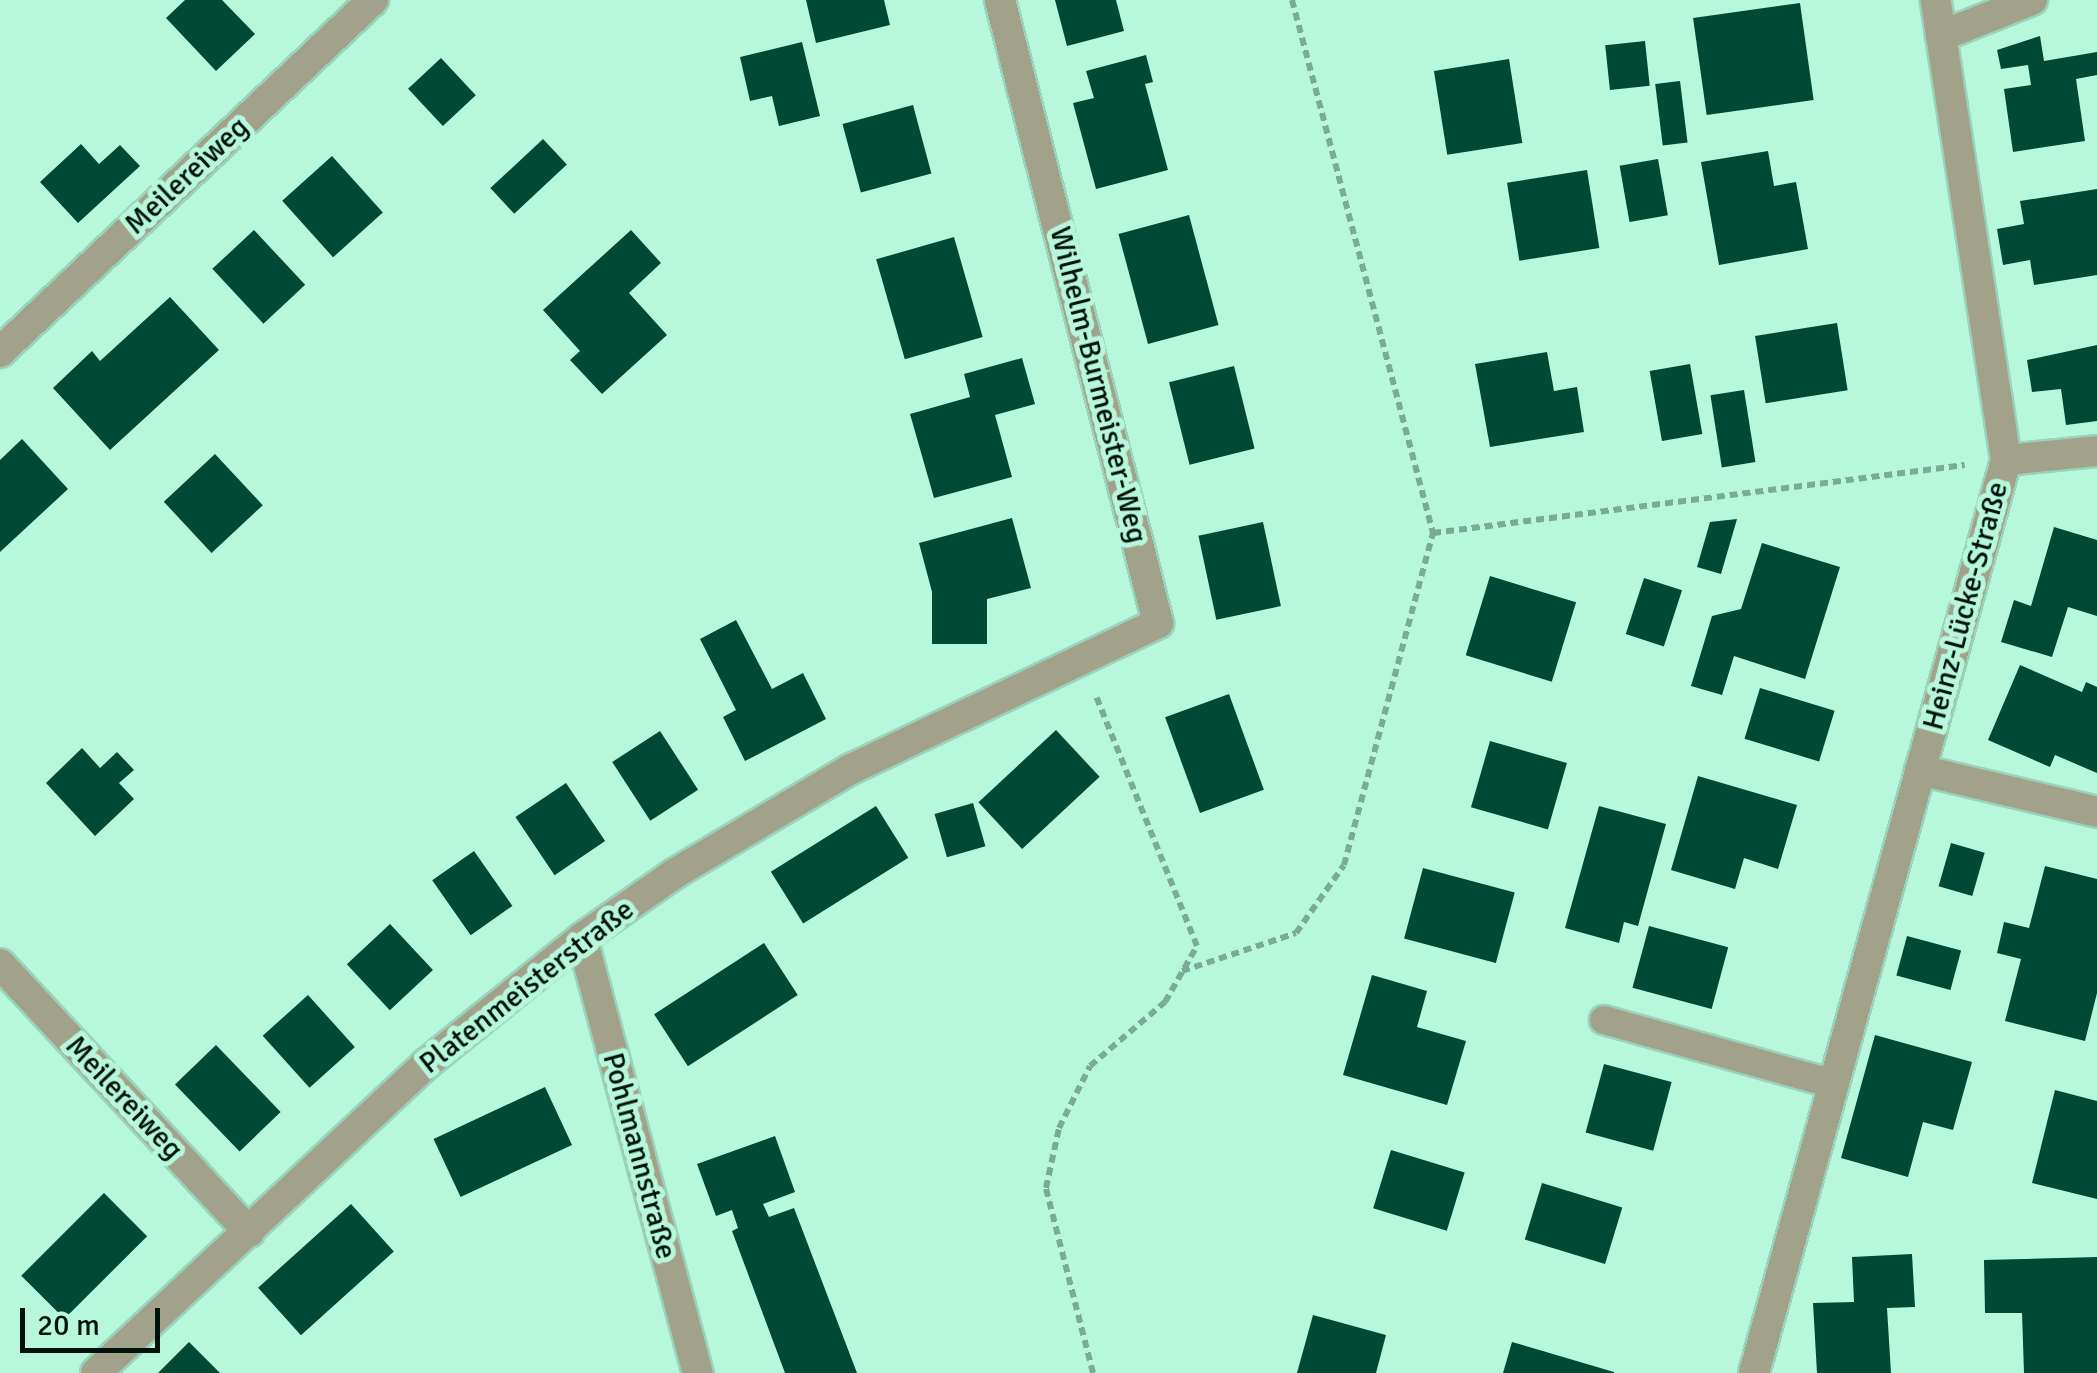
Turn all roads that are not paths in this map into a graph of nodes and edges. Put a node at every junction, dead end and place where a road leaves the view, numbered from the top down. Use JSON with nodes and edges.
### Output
{"nodes":[{"id":1,"x":373,"y":0,"type":"edge"},
{"id":2,"x":1000,"y":0,"type":"edge"},
{"id":3,"x":1936,"y":0,"type":"edge"},
{"id":4,"x":2032,"y":0,"type":"edge"},
{"id":5,"x":1941,"y":36,"type":"junction"},
{"id":6,"x":0,"y":352,"type":"edge"},
{"id":7,"x":2097,"y":452,"type":"edge"},
{"id":8,"x":2006,"y":460,"type":"junction"},
{"id":9,"x":1021,"y":689,"type":"joint"},
{"id":10,"x":1920,"y":770,"type":"junction"},
{"id":11,"x":2097,"y":812,"type":"edge"},
{"id":12,"x":582,"y":938,"type":"junction"},
{"id":13,"x":0,"y":964,"type":"edge"},
{"id":14,"x":1604,"y":1020,"type":"dead end"},
{"id":15,"x":1834,"y":1084,"type":"junction"},
{"id":16,"x":249,"y":1232,"type":"junction"},
{"id":17,"x":96,"y":1373,"type":"edge"},
{"id":18,"x":698,"y":1373,"type":"edge"},
{"id":19,"x":1754,"y":1373,"type":"edge"}],
"edges":[{"from":1,"to":6,"type":"street","name":"Meilereiweg"},
{"from":2,"to":9,"type":"street","name":"Wilhelm-Burmeister-Weg"},
{"from":3,"to":5,"type":"street","name":"Heinz-Lücke-Straße"},
{"from":4,"to":5,"type":"street"},
{"from":5,"to":8,"type":"street","name":"Heinz-Lücke-Straße"},
{"from":7,"to":8,"type":"street"},
{"from":8,"to":10,"type":"street","name":"Heinz-Lücke-Straße"},
{"from":9,"to":12,"type":"street","name":"Platenmeisterstraße"},
{"from":10,"to":11,"type":"street"},
{"from":10,"to":15,"type":"street","name":"Heinz-Lücke-Straße"},
{"from":12,"to":16,"type":"street","name":"Platenmeisterstraße"},
{"from":12,"to":18,"type":"street","name":"Pohlmannstraße"},
{"from":13,"to":16,"type":"street","name":"Meilereiweg"},
{"from":14,"to":15,"type":"lane"},
{"from":15,"to":19,"type":"street","name":"Heinz-Lücke-Straße"},
{"from":16,"to":17,"type":"street","name":"Platenmeisterstraße"}]}
